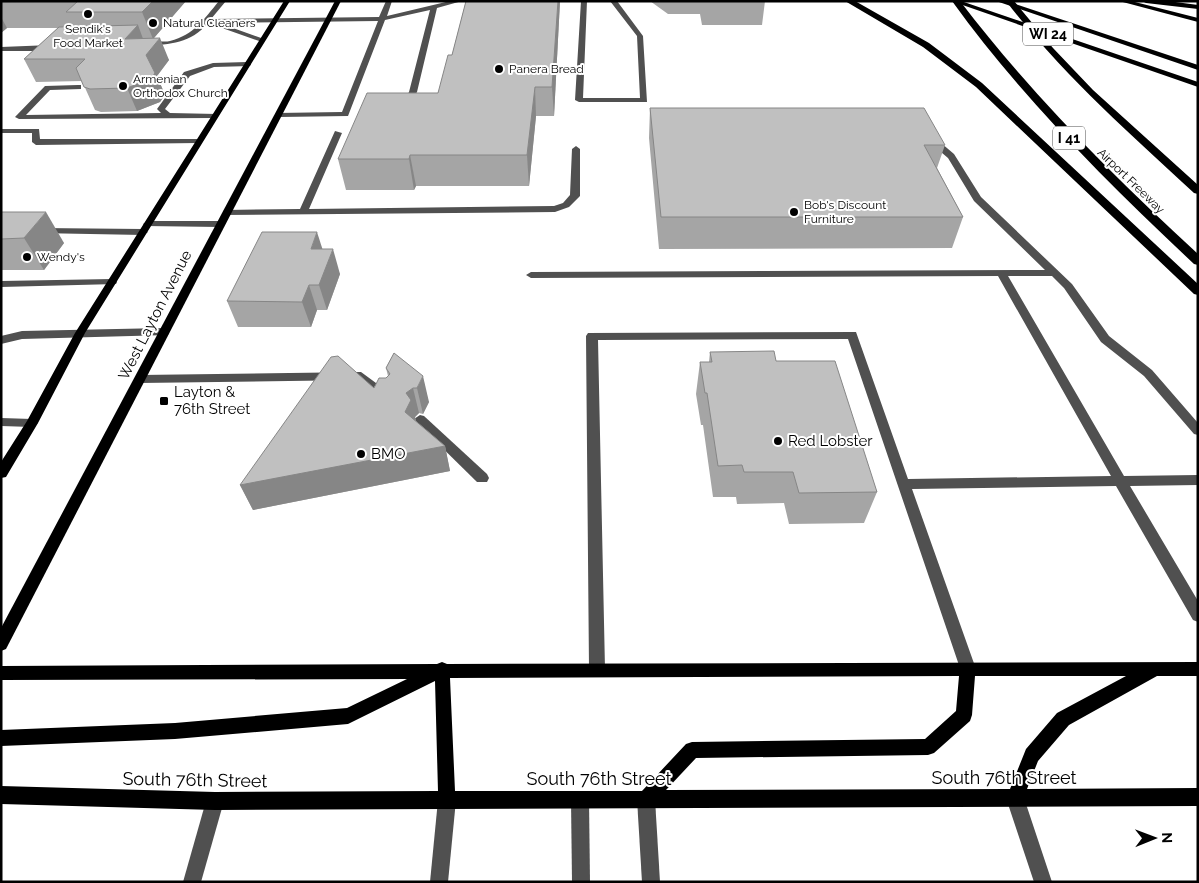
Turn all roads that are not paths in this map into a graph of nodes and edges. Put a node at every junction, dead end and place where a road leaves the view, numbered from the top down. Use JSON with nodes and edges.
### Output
{"nodes":[{"id":1,"x":223,"y":1,"type":"edge"},
{"id":2,"x":287,"y":1,"type":"edge"},
{"id":3,"x":338,"y":1,"type":"edge"},
{"id":4,"x":389,"y":1,"type":"edge"},
{"id":5,"x":428,"y":1,"type":"edge"},
{"id":6,"x":459,"y":1,"type":"edge"},
{"id":7,"x":584,"y":1,"type":"edge"},
{"id":8,"x":613,"y":1,"type":"edge"},
{"id":9,"x":850,"y":1,"type":"edge"},
{"id":10,"x":955,"y":1,"type":"edge"},
{"id":11,"x":999,"y":1,"type":"edge"},
{"id":12,"x":1010,"y":1,"type":"edge"},
{"id":13,"x":1122,"y":1,"type":"edge"},
{"id":14,"x":1146,"y":1,"type":"edge"},
{"id":15,"x":434,"y":7,"type":"junction"},
{"id":16,"x":1198,"y":7,"type":"edge"},
{"id":17,"x":425,"y":9,"type":"junction"},
{"id":18,"x":329,"y":19,"type":"junction"},
{"id":19,"x":382,"y":19,"type":"junction"},
{"id":20,"x":274,"y":20,"type":"junction"},
{"id":21,"x":1198,"y":20,"type":"edge"},
{"id":22,"x":207,"y":21,"type":"junction"},
{"id":23,"x":262,"y":40,"type":"junction"},
{"id":24,"x":140,"y":43,"type":"edge"},
{"id":25,"x":61,"y":45,"type":"edge"},
{"id":26,"x":1,"y":49,"type":"edge"},
{"id":27,"x":247,"y":64,"type":"junction"},
{"id":28,"x":1198,"y":68,"type":"edge"},
{"id":29,"x":78,"y":87,"type":"edge"},
{"id":30,"x":1198,"y":87,"type":"edge"},
{"id":31,"x":394,"y":110,"type":"edge"},
{"id":32,"x":168,"y":115,"type":"junction"},
{"id":33,"x":280,"y":115,"type":"junction"},
{"id":34,"x":214,"y":116,"type":"junction"},
{"id":35,"x":1,"y":131,"type":"edge"},
{"id":36,"x":338,"y":133,"type":"dead end"},
{"id":37,"x":925,"y":134,"type":"edge"},
{"id":38,"x":198,"y":141,"type":"junction"},
{"id":39,"x":576,"y":149,"type":"dead end"},
{"id":40,"x":1198,"y":191,"type":"edge"},
{"id":41,"x":303,"y":212,"type":"junction"},
{"id":42,"x":226,"y":213,"type":"junction"},
{"id":43,"x":220,"y":224,"type":"junction"},
{"id":44,"x":145,"y":228,"type":"junction"},
{"id":45,"x":29,"y":231,"type":"edge"},
{"id":46,"x":1198,"y":261,"type":"edge"},
{"id":47,"x":1054,"y":273,"type":"junction"},
{"id":48,"x":1002,"y":274,"type":"junction"},
{"id":49,"x":531,"y":275,"type":"dead end"},
{"id":50,"x":112,"y":282,"type":"junction"},
{"id":51,"x":1,"y":284,"type":"edge"},
{"id":52,"x":1198,"y":291,"type":"edge"},
{"id":53,"x":80,"y":332,"type":"junction"},
{"id":54,"x":164,"y":332,"type":"junction"},
{"id":55,"x":1,"y":340,"type":"edge"},
{"id":56,"x":140,"y":379,"type":"junction"},
{"id":57,"x":389,"y":399,"type":"edge"},
{"id":58,"x":420,"y":419,"type":"dead end"},
{"id":59,"x":1,"y":422,"type":"edge"},
{"id":60,"x":32,"y":423,"type":"junction"},
{"id":61,"x":1198,"y":431,"type":"edge"},
{"id":62,"x":1,"y":473,"type":"edge"},
{"id":63,"x":482,"y":478,"type":"dead end"},
{"id":64,"x":1198,"y":480,"type":"edge"},
{"id":65,"x":1120,"y":481,"type":"junction"},
{"id":66,"x":904,"y":484,"type":"junction"},
{"id":67,"x":1198,"y":615,"type":"edge"},
{"id":68,"x":1,"y":644,"type":"edge"},
{"id":69,"x":442,"y":669,"type":"junction"},
{"id":70,"x":597,"y":669,"type":"junction"},
{"id":71,"x":968,"y":669,"type":"junction"},
{"id":72,"x":1155,"y":669,"type":"junction"},
{"id":73,"x":1198,"y":669,"type":"edge"},
{"id":74,"x":1,"y":673,"type":"edge"},
{"id":75,"x":1,"y":738,"type":"edge"},
{"id":76,"x":1,"y":795,"type":"edge"},
{"id":77,"x":1198,"y":797,"type":"edge"},
{"id":78,"x":1015,"y":798,"type":"junction"},
{"id":79,"x":646,"y":799,"type":"junction"},
{"id":80,"x":447,"y":800,"type":"junction"},
{"id":81,"x":580,"y":800,"type":"junction"},
{"id":82,"x":215,"y":801,"type":"junction"},
{"id":83,"x":192,"y":882,"type":"edge"},
{"id":84,"x":439,"y":882,"type":"edge"},
{"id":85,"x":581,"y":882,"type":"edge"},
{"id":86,"x":651,"y":882,"type":"edge"},
{"id":87,"x":1043,"y":882,"type":"edge"}],
"edges":[{"from":1,"to":22,"type":"lane"},
{"from":2,"to":20,"type":"main road"},
{"from":3,"to":18,"type":"main road","name":"West Layton Avenue"},
{"from":4,"to":19,"type":"lane"},
{"from":5,"to":17,"type":"lane"},
{"from":6,"to":15,"type":"lane"},
{"from":7,"to":8,"type":"lane"},
{"from":9,"to":52,"type":"highway"},
{"from":10,"to":30,"type":"main road","number":"WI 24"},
{"from":10,"to":46,"type":"highway","name":"Airport Freeway","number":"I 41"},
{"from":11,"to":28,"type":"main road","number":"WI 24"},
{"from":12,"to":40,"type":"highway"},
{"from":13,"to":21,"type":"main road"},
{"from":14,"to":16,"type":"highway"},
{"from":15,"to":17,"type":"lane"},
{"from":15,"to":31,"type":"lane"},
{"from":17,"to":19,"type":"lane"},
{"from":18,"to":19,"type":"lane"},
{"from":18,"to":20,"type":"lane"},
{"from":18,"to":33,"type":"main road","name":"West Layton Avenue"},
{"from":19,"to":33,"type":"lane"},
{"from":20,"to":22,"type":"lane"},
{"from":20,"to":23,"type":"main road"},
{"from":22,"to":23,"type":"lane"},
{"from":22,"to":24,"type":"lane"},
{"from":23,"to":27,"type":"main road"},
{"from":25,"to":26,"type":"lane"},
{"from":27,"to":32,"type":"lane"},
{"from":27,"to":34,"type":"main road"},
{"from":29,"to":32,"type":"lane"},
{"from":32,"to":34,"type":"lane"},
{"from":33,"to":42,"type":"main road","name":"West Layton Avenue"},
{"from":34,"to":38,"type":"main road"},
{"from":35,"to":38,"type":"lane"},
{"from":36,"to":41,"type":"lane"},
{"from":37,"to":47,"type":"lane"},
{"from":38,"to":44,"type":"main road"},
{"from":39,"to":41,"type":"lane"},
{"from":41,"to":42,"type":"lane"},
{"from":42,"to":43,"type":"main road","name":"West Layton Avenue"},
{"from":43,"to":44,"type":"lane"},
{"from":43,"to":54,"type":"main road","name":"West Layton Avenue"},
{"from":44,"to":45,"type":"lane"},
{"from":44,"to":50,"type":"main road"},
{"from":47,"to":48,"type":"lane"},
{"from":47,"to":61,"type":"lane"},
{"from":48,"to":49,"type":"lane"},
{"from":48,"to":65,"type":"lane"},
{"from":50,"to":51,"type":"lane"},
{"from":50,"to":53,"type":"main road"},
{"from":53,"to":54,"type":"lane"},
{"from":53,"to":55,"type":"lane"},
{"from":53,"to":60,"type":"main road"},
{"from":54,"to":56,"type":"main road","name":"West Layton Avenue"},
{"from":56,"to":57,"type":"lane"},
{"from":56,"to":68,"type":"main road","name":"West Layton Avenue"},
{"from":58,"to":63,"type":"lane"},
{"from":59,"to":60,"type":"lane"},
{"from":60,"to":62,"type":"main road"},
{"from":64,"to":65,"type":"lane"},
{"from":65,"to":66,"type":"lane"},
{"from":65,"to":67,"type":"lane"},
{"from":66,"to":70,"type":"lane"},
{"from":66,"to":71,"type":"lane"},
{"from":69,"to":70,"type":"main road"},
{"from":69,"to":74,"type":"main road"},
{"from":69,"to":75,"type":"main road"},
{"from":69,"to":80,"type":"main road"},
{"from":70,"to":71,"type":"main road"},
{"from":71,"to":72,"type":"main road"},
{"from":71,"to":79,"type":"main road"},
{"from":72,"to":73,"type":"main road"},
{"from":72,"to":78,"type":"main road"},
{"from":76,"to":82,"type":"main road","name":"South 76th Street"},
{"from":77,"to":78,"type":"main road","name":"South 76th Street"},
{"from":78,"to":79,"type":"main road","name":"South 76th Street"},
{"from":78,"to":87,"type":"lane"},
{"from":79,"to":81,"type":"main road","name":"South 76th Street"},
{"from":79,"to":86,"type":"lane"},
{"from":80,"to":81,"type":"main road","name":"South 76th Street"},
{"from":80,"to":82,"type":"main road","name":"South 76th Street"},
{"from":80,"to":84,"type":"lane"},
{"from":81,"to":85,"type":"lane"},
{"from":82,"to":83,"type":"lane"}]}
